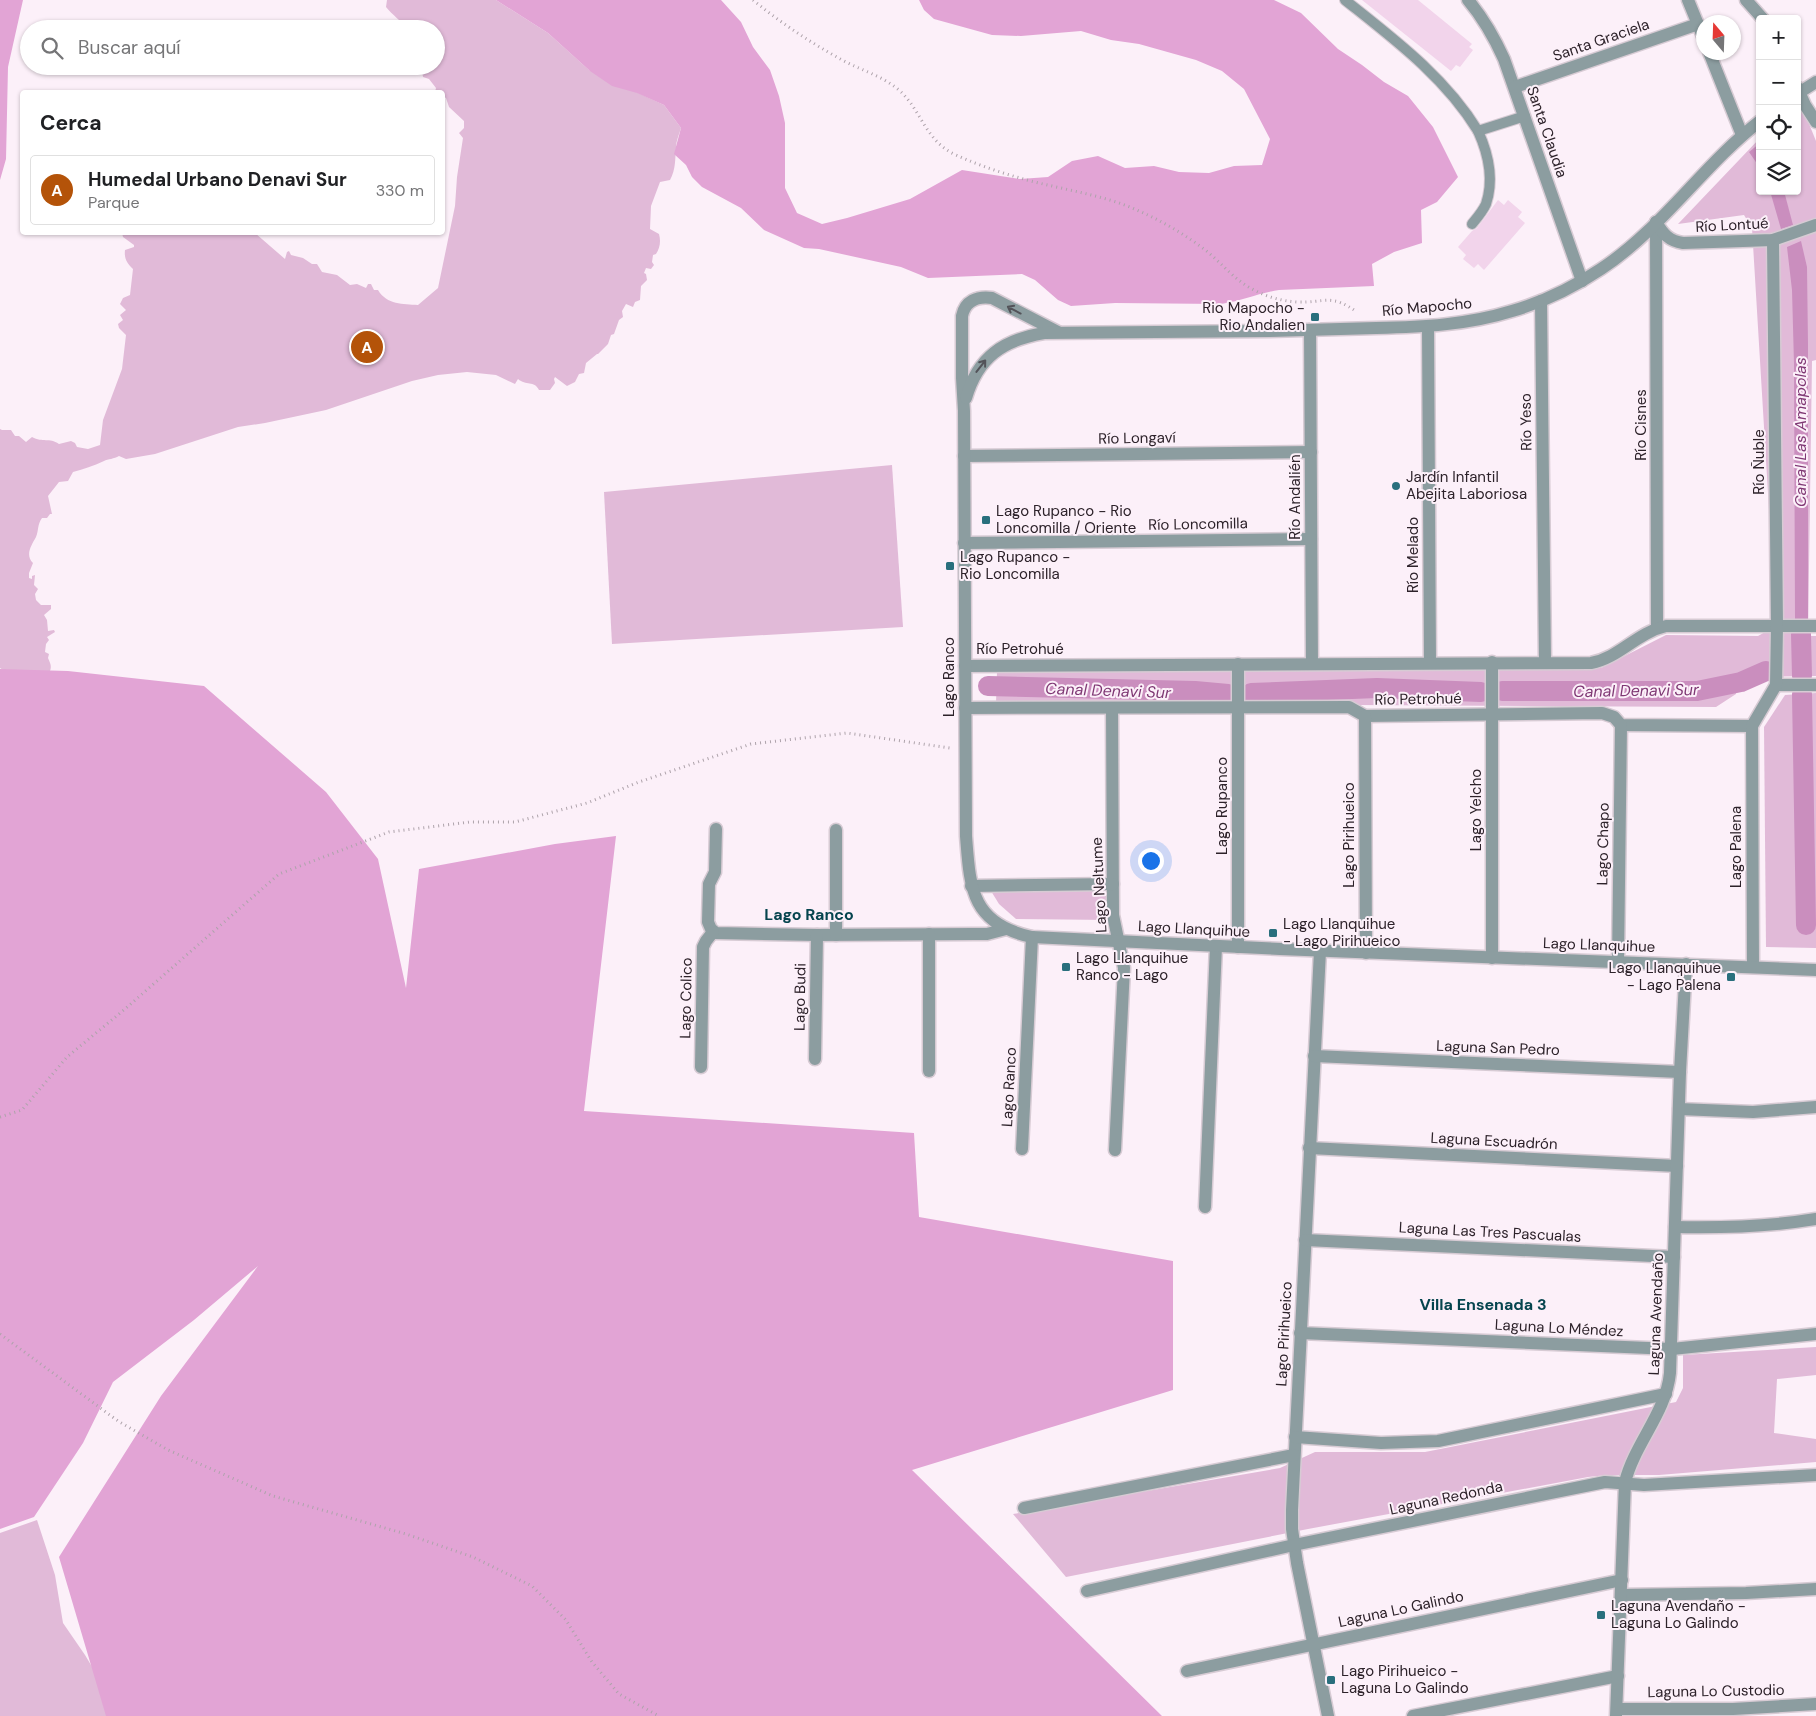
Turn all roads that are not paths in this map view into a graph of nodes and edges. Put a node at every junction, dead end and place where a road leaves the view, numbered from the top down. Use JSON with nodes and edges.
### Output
{"nodes":[{"id":1,"x":1345,"y":0,"type":"edge"},
{"id":2,"x":1468,"y":0,"type":"edge"},
{"id":3,"x":1688,"y":0,"type":"edge"},
{"id":4,"x":1746,"y":0,"type":"edge"},
{"id":5,"x":1759,"y":15,"type":"edge"},
{"id":6,"x":1696,"y":19,"type":"edge"},
{"id":7,"x":1696,"y":25,"type":"edge"},
{"id":8,"x":1712,"y":60,"type":"edge"},
{"id":9,"x":1816,"y":82,"type":"edge"},
{"id":10,"x":1515,"y":87,"type":"junction"},
{"id":11,"x":1801,"y":90,"type":"edge"},
{"id":12,"x":1801,"y":96,"type":"edge"},
{"id":13,"x":1524,"y":116,"type":"junction"},
{"id":14,"x":1816,"y":122,"type":"edge"},
{"id":15,"x":1756,"y":124,"type":"edge"},
{"id":16,"x":1478,"y":131,"type":"junction"},
{"id":17,"x":1742,"y":135,"type":"junction"},
{"id":18,"x":1656,"y":222,"type":"junction"},
{"id":19,"x":1472,"y":224,"type":"dead end"},
{"id":20,"x":1816,"y":225,"type":"edge"},
{"id":21,"x":1774,"y":240,"type":"junction"},
{"id":22,"x":1582,"y":281,"type":"junction"},
{"id":23,"x":1542,"y":300,"type":"junction"},
{"id":24,"x":1428,"y":327,"type":"junction"},
{"id":25,"x":1310,"y":330,"type":"junction"},
{"id":26,"x":1058,"y":332,"type":"junction"},
{"id":27,"x":964,"y":411,"type":"junction"},
{"id":28,"x":1311,"y":452,"type":"junction"},
{"id":29,"x":964,"y":456,"type":"junction"},
{"id":30,"x":1311,"y":539,"type":"junction"},
{"id":31,"x":964,"y":542,"type":"junction"},
{"id":32,"x":1777,"y":626,"type":"junction"},
{"id":33,"x":1816,"y":626,"type":"edge"},
{"id":34,"x":1658,"y":628,"type":"junction"},
{"id":35,"x":1492,"y":662,"type":"junction"},
{"id":36,"x":1545,"y":662,"type":"junction"},
{"id":37,"x":1430,"y":663,"type":"junction"},
{"id":38,"x":1238,"y":664,"type":"junction"},
{"id":39,"x":1312,"y":664,"type":"junction"},
{"id":40,"x":965,"y":666,"type":"junction"},
{"id":41,"x":1776,"y":685,"type":"junction"},
{"id":42,"x":1816,"y":685,"type":"edge"},
{"id":43,"x":965,"y":708,"type":"junction"},
{"id":44,"x":1112,"y":708,"type":"junction"},
{"id":45,"x":1239,"y":708,"type":"junction"},
{"id":46,"x":1492,"y":715,"type":"junction"},
{"id":47,"x":1365,"y":716,"type":"junction"},
{"id":48,"x":1620,"y":725,"type":"junction"},
{"id":49,"x":1752,"y":726,"type":"junction"},
{"id":50,"x":716,"y":829,"type":"dead end"},
{"id":51,"x":836,"y":830,"type":"dead end"},
{"id":52,"x":1113,"y":884,"type":"junction"},
{"id":53,"x":971,"y":886,"type":"junction"},
{"id":54,"x":1006,"y":929,"type":"junction"},
{"id":55,"x":713,"y":932,"type":"junction"},
{"id":56,"x":929,"y":934,"type":"junction"},
{"id":57,"x":817,"y":935,"type":"junction"},
{"id":58,"x":836,"y":935,"type":"junction"},
{"id":59,"x":1032,"y":937,"type":"junction"},
{"id":60,"x":1118,"y":942,"type":"junction"},
{"id":61,"x":1216,"y":946,"type":"junction"},
{"id":62,"x":1238,"y":947,"type":"junction"},
{"id":63,"x":1320,"y":951,"type":"junction"},
{"id":64,"x":1366,"y":952,"type":"junction"},
{"id":65,"x":1492,"y":958,"type":"junction"},
{"id":66,"x":1618,"y":962,"type":"junction"},
{"id":67,"x":1686,"y":964,"type":"junction"},
{"id":68,"x":1753,"y":967,"type":"junction"},
{"id":69,"x":1816,"y":970,"type":"edge"},
{"id":70,"x":1314,"y":1056,"type":"junction"},
{"id":71,"x":815,"y":1059,"type":"dead end"},
{"id":72,"x":702,"y":1067,"type":"dead end"},
{"id":73,"x":929,"y":1072,"type":"dead end"},
{"id":74,"x":1680,"y":1072,"type":"junction"},
{"id":75,"x":1816,"y":1107,"type":"edge"},
{"id":76,"x":1679,"y":1109,"type":"junction"},
{"id":77,"x":1022,"y":1148,"type":"dead end"},
{"id":78,"x":1310,"y":1148,"type":"junction"},
{"id":79,"x":1116,"y":1150,"type":"dead end"},
{"id":80,"x":1677,"y":1166,"type":"junction"},
{"id":81,"x":1205,"y":1207,"type":"dead end"},
{"id":82,"x":1816,"y":1219,"type":"edge"},
{"id":83,"x":1675,"y":1227,"type":"junction"},
{"id":84,"x":1305,"y":1240,"type":"junction"},
{"id":85,"x":1674,"y":1257,"type":"junction"},
{"id":86,"x":1300,"y":1333,"type":"junction"},
{"id":87,"x":1816,"y":1334,"type":"edge"},
{"id":88,"x":1672,"y":1350,"type":"junction"},
{"id":89,"x":1666,"y":1394,"type":"junction"},
{"id":90,"x":1295,"y":1437,"type":"junction"},
{"id":91,"x":1294,"y":1455,"type":"junction"},
{"id":92,"x":1816,"y":1474,"type":"edge"},
{"id":93,"x":1625,"y":1482,"type":"junction"},
{"id":94,"x":1024,"y":1508,"type":"dead end"},
{"id":95,"x":1294,"y":1545,"type":"junction"},
{"id":96,"x":1622,"y":1580,"type":"junction"},
{"id":97,"x":1816,"y":1589,"type":"edge"},
{"id":98,"x":1087,"y":1591,"type":"dead end"},
{"id":99,"x":1622,"y":1595,"type":"junction"},
{"id":100,"x":1314,"y":1644,"type":"junction"},
{"id":101,"x":1187,"y":1671,"type":"dead end"},
{"id":102,"x":1618,"y":1676,"type":"junction"},
{"id":103,"x":1816,"y":1704,"type":"edge"},
{"id":104,"x":1617,"y":1712,"type":"edge"},
{"id":105,"x":1328,"y":1716,"type":"edge"},
{"id":106,"x":1413,"y":1716,"type":"edge"}],
"edges":[{"from":1,"to":16,"type":"lane"},
{"from":2,"to":10,"type":"street","name":"Santa Claudia"},
{"from":3,"to":6,"type":"street"},
{"from":4,"to":5,"type":"street"},
{"from":7,"to":10,"type":"street","name":"Santa Graciela"},
{"from":8,"to":17,"type":"street"},
{"from":9,"to":11,"type":"street"},
{"from":10,"to":13,"type":"street","name":"Santa Claudia"},
{"from":12,"to":14,"type":"street"},
{"from":13,"to":16,"type":"lane"},
{"from":13,"to":22,"type":"street","name":"Santa Claudia"},
{"from":15,"to":17,"type":"street","name":"Río Mapocho"},
{"from":16,"to":19,"type":"lane"},
{"from":17,"to":18,"type":"street","name":"Río Mapocho"},
{"from":18,"to":21,"type":"street","name":"Río Lontué"},
{"from":18,"to":22,"type":"street","name":"Río Mapocho"},
{"from":18,"to":34,"type":"street","name":"Río Cisnes"},
{"from":20,"to":21,"type":"street","name":"Río Lontué"},
{"from":21,"to":32,"type":"street","name":"Río Ñuble"},
{"from":22,"to":23,"type":"street","name":"Río Mapocho"},
{"from":23,"to":24,"type":"street","name":"Río Mapocho"},
{"from":23,"to":36,"type":"street","name":"Río Yeso"},
{"from":24,"to":25,"type":"street","name":"Río Mapocho"},
{"from":24,"to":37,"type":"street","name":"Río Melado"},
{"from":25,"to":26,"type":"street","name":"Río Mapocho"},
{"from":25,"to":28,"type":"street","name":"Río Andalién"},
{"from":27,"to":26,"type":"street","name":"Río Mapocho","one_way":true},
{"from":26,"to":27,"type":"street","name":"Río Mapocho","one_way":true},
{"from":27,"to":29,"type":"street","name":"Lago Ranco"},
{"from":28,"to":29,"type":"street","name":"Río Longaví"},
{"from":28,"to":30,"type":"street","name":"Río Andalién"},
{"from":29,"to":31,"type":"street","name":"Lago Ranco"},
{"from":30,"to":31,"type":"street","name":"Río Loncomilla"},
{"from":30,"to":39,"type":"street","name":"Río Andalién"},
{"from":31,"to":40,"type":"street","name":"Lago Ranco"},
{"from":32,"to":33,"type":"street","name":"Río Petrohué"},
{"from":32,"to":34,"type":"street","name":"Río Petrohué"},
{"from":32,"to":41,"type":"street","name":"Río Ñuble"},
{"from":34,"to":36,"type":"street","name":"Río Petrohué"},
{"from":35,"to":36,"type":"street","name":"Río Petrohué"},
{"from":35,"to":37,"type":"street","name":"Río Petrohué"},
{"from":35,"to":46,"type":"street","name":"Lago Yelcho"},
{"from":37,"to":39,"type":"street","name":"Río Petrohué"},
{"from":38,"to":39,"type":"street","name":"Río Petrohué"},
{"from":38,"to":40,"type":"street","name":"Río Petrohué"},
{"from":38,"to":45,"type":"street","name":"Lago Rupanco"},
{"from":40,"to":43,"type":"street","name":"Lago Ranco"},
{"from":41,"to":42,"type":"street"},
{"from":41,"to":49,"type":"street"},
{"from":43,"to":44,"type":"street","name":"Río Petrohué"},
{"from":43,"to":53,"type":"street","name":"Lago Ranco"},
{"from":44,"to":45,"type":"street","name":"Río Petrohué"},
{"from":44,"to":52,"type":"street","name":"Lago Neltume"},
{"from":45,"to":47,"type":"street","name":"Río Petrohué"},
{"from":45,"to":62,"type":"street","name":"Lago Rupanco"},
{"from":46,"to":47,"type":"street","name":"Río Petrohué"},
{"from":46,"to":48,"type":"street","name":"Río Petrohué"},
{"from":46,"to":65,"type":"street","name":"Lago Yelcho"},
{"from":47,"to":64,"type":"street","name":"Lago Pirihueico"},
{"from":48,"to":49,"type":"street","name":"Río Petrohué"},
{"from":48,"to":66,"type":"street","name":"Lago Chapo"},
{"from":49,"to":68,"type":"street","name":"Lago Palena"},
{"from":50,"to":55,"type":"street"},
{"from":51,"to":58,"type":"street"},
{"from":52,"to":53,"type":"street"},
{"from":52,"to":60,"type":"street","name":"Lago Neltume"},
{"from":53,"to":54,"type":"street","name":"Lago Ranco"},
{"from":54,"to":56,"type":"street","name":"Lago Llanquihue"},
{"from":54,"to":59,"type":"street","name":"Lago Llanquihue"},
{"from":55,"to":57,"type":"street","name":"Lago Llanquihue"},
{"from":55,"to":72,"type":"street","name":"Lago Colico"},
{"from":56,"to":58,"type":"street","name":"Lago Llanquihue"},
{"from":56,"to":73,"type":"street"},
{"from":57,"to":58,"type":"street","name":"Lago Llanquihue"},
{"from":57,"to":71,"type":"street","name":"Lago Budi"},
{"from":59,"to":60,"type":"street","name":"Lago Llanquihue"},
{"from":59,"to":77,"type":"street","name":"Lago Ranco"},
{"from":60,"to":61,"type":"street","name":"Lago Llanquihue"},
{"from":60,"to":79,"type":"street","name":"Lago Neltume"},
{"from":61,"to":62,"type":"street","name":"Lago Llanquihue"},
{"from":61,"to":81,"type":"street"},
{"from":62,"to":63,"type":"street","name":"Lago Llanquihue"},
{"from":63,"to":64,"type":"street","name":"Lago Llanquihue"},
{"from":63,"to":70,"type":"street","name":"Lago Pirihueico"},
{"from":64,"to":65,"type":"street","name":"Lago Llanquihue"},
{"from":65,"to":66,"type":"street","name":"Lago Llanquihue"},
{"from":66,"to":67,"type":"street","name":"Lago Llanquihue"},
{"from":67,"to":68,"type":"street","name":"Lago Llanquihue"},
{"from":67,"to":74,"type":"street","name":"Laguna Avendaño"},
{"from":68,"to":69,"type":"street","name":"Lago Llanquihue"},
{"from":70,"to":74,"type":"street","name":"Laguna San Pedro"},
{"from":70,"to":78,"type":"street","name":"Lago Pirihueico"},
{"from":74,"to":76,"type":"street","name":"Laguna Avendaño"},
{"from":75,"to":76,"type":"street"},
{"from":76,"to":80,"type":"street","name":"Laguna Avendaño"},
{"from":78,"to":80,"type":"street","name":"Laguna Escuadrón"},
{"from":78,"to":84,"type":"street","name":"Lago Pirihueico"},
{"from":80,"to":83,"type":"street","name":"Laguna Avendaño"},
{"from":82,"to":83,"type":"street"},
{"from":83,"to":85,"type":"street","name":"Laguna Avendaño"},
{"from":84,"to":85,"type":"street","name":"Laguna Las Tres Pascualas"},
{"from":84,"to":86,"type":"street","name":"Lago Pirihueico"},
{"from":85,"to":88,"type":"street","name":"Laguna Avendaño"},
{"from":86,"to":88,"type":"street","name":"Laguna Lo Méndez"},
{"from":86,"to":90,"type":"street","name":"Lago Pirihueico"},
{"from":87,"to":88,"type":"street","name":"Laguna Lo Méndez"},
{"from":88,"to":89,"type":"street","name":"Laguna Avendaño"},
{"from":89,"to":90,"type":"street"},
{"from":89,"to":93,"type":"street","name":"Laguna Avendaño"},
{"from":90,"to":91,"type":"street","name":"Lago Pirihueico"},
{"from":91,"to":94,"type":"street"},
{"from":91,"to":95,"type":"street","name":"Lago Pirihueico"},
{"from":92,"to":93,"type":"street","name":"Laguna Redonda"},
{"from":93,"to":95,"type":"street","name":"Laguna Redonda"},
{"from":93,"to":96,"type":"street","name":"Laguna Avendaño"},
{"from":95,"to":98,"type":"street","name":"Laguna Redonda"},
{"from":95,"to":100,"type":"street","name":"Lago Pirihueico"},
{"from":96,"to":99,"type":"street","name":"Laguna Avendaño"},
{"from":96,"to":100,"type":"street","name":"Laguna Lo Galindo"},
{"from":97,"to":99,"type":"street"},
{"from":99,"to":102,"type":"street","name":"Laguna Avendaño"},
{"from":100,"to":101,"type":"street","name":"Laguna Lo Galindo"},
{"from":100,"to":105,"type":"street","name":"Lago Pirihueico"},
{"from":102,"to":104,"type":"street","name":"Laguna Avendaño"},
{"from":102,"to":106,"type":"street"},
{"from":103,"to":104,"type":"street","name":"Laguna Lo Custodio"}]}
